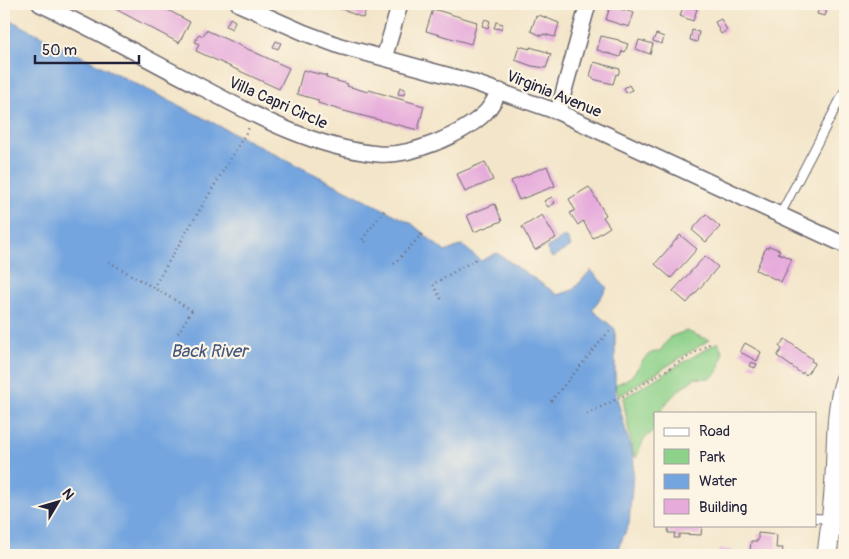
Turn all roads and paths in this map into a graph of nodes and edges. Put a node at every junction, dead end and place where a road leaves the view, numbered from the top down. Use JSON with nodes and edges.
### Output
{"nodes":[{"id":1,"x":40,"y":4,"type":"edge"},
{"id":2,"x":239,"y":4,"type":"edge"},
{"id":3,"x":400,"y":4,"type":"edge"},
{"id":4,"x":588,"y":4,"type":"edge"},
{"id":5,"x":384,"y":58,"type":"junction"},
{"id":6,"x":845,"y":90,"type":"edge"},
{"id":7,"x":500,"y":91,"type":"junction"},
{"id":8,"x":558,"y":112,"type":"junction"},
{"id":9,"x":256,"y":116,"type":"junction"},
{"id":10,"x":385,"y":209,"type":"dead end"},
{"id":11,"x":780,"y":215,"type":"junction"},
{"id":12,"x":424,"y":233,"type":"dead end"},
{"id":13,"x":366,"y":242,"type":"dead end"},
{"id":14,"x":845,"y":245,"type":"edge"},
{"id":15,"x":478,"y":258,"type":"dead end"},
{"id":16,"x":109,"y":262,"type":"dead end"},
{"id":17,"x":394,"y":264,"type":"dead end"},
{"id":18,"x":153,"y":288,"type":"junction"},
{"id":19,"x":441,"y":299,"type":"dead end"},
{"id":20,"x":610,"y":329,"type":"dead end"},
{"id":21,"x":178,"y":333,"type":"dead end"},
{"id":22,"x":710,"y":343,"type":"dead end"},
{"id":23,"x":845,"y":380,"type":"edge"},
{"id":24,"x":551,"y":401,"type":"dead end"},
{"id":25,"x":586,"y":414,"type":"dead end"},
{"id":26,"x":840,"y":478,"type":"edge"},
{"id":27,"x":823,"y":519,"type":"edge"},
{"id":28,"x":827,"y":555,"type":"edge"}],
"edges":[{"from":1,"to":9,"type":"street","name":"Villa Capri Circle"},
{"from":2,"to":5,"type":"street","name":"Virginia Avenue"},
{"from":3,"to":5,"type":"street"},
{"from":4,"to":8,"type":"street"},
{"from":5,"to":7,"type":"street","name":"Virginia Avenue"},
{"from":6,"to":11,"type":"lane"},
{"from":7,"to":8,"type":"street","name":"Virginia Avenue"},
{"from":7,"to":9,"type":"street","name":"Villa Capri Circle"},
{"from":8,"to":11,"type":"street","name":"Virginia Avenue"},
{"from":9,"to":18,"type":"path"},
{"from":10,"to":13,"type":"path"},
{"from":11,"to":14,"type":"street","name":"Virginia Avenue"},
{"from":12,"to":17,"type":"path"},
{"from":15,"to":19,"type":"path"},
{"from":16,"to":18,"type":"path"},
{"from":18,"to":21,"type":"path"},
{"from":20,"to":24,"type":"path"},
{"from":22,"to":25,"type":"path"},
{"from":23,"to":26,"type":"street"},
{"from":26,"to":27,"type":"street"},
{"from":27,"to":28,"type":"street"}]}
